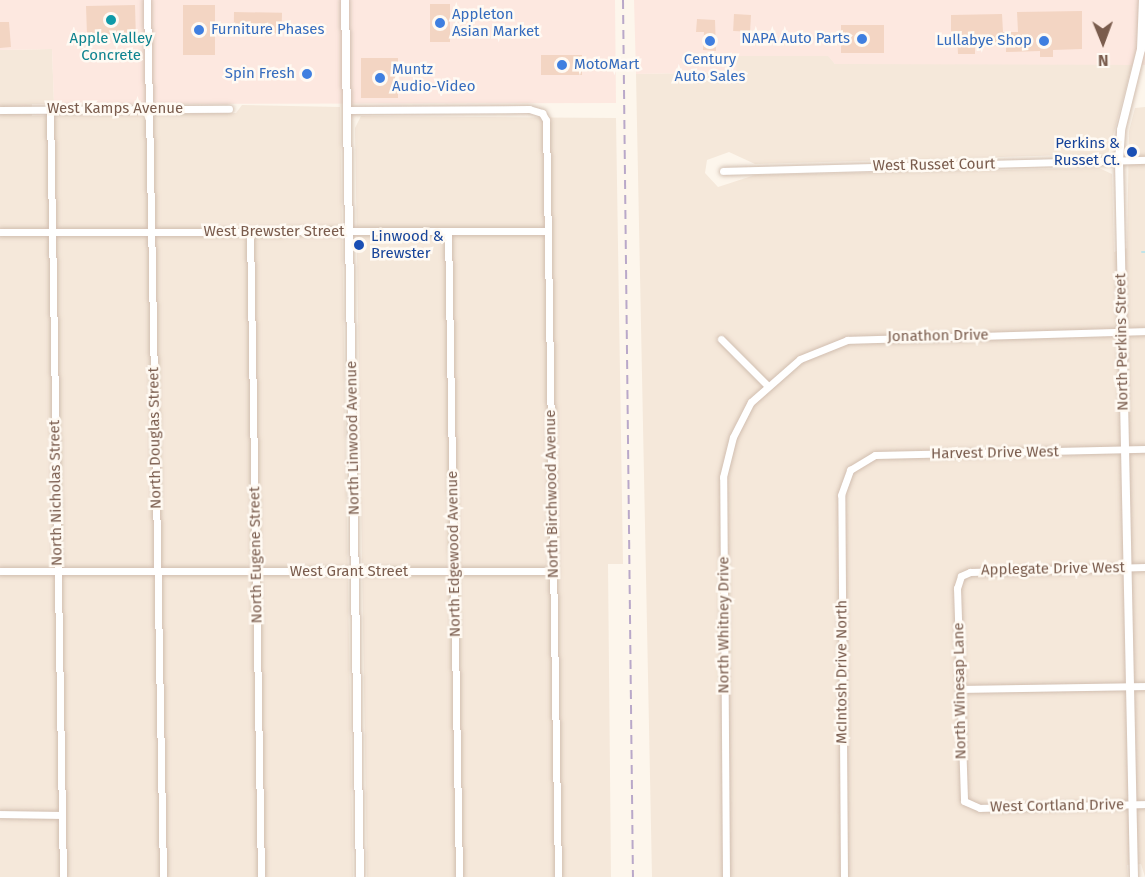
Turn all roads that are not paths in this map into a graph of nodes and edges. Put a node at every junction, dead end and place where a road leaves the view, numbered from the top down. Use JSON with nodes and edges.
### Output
{"nodes":[{"id":1,"x":147,"y":0,"type":"edge"},
{"id":2,"x":345,"y":0,"type":"edge"},
{"id":3,"x":1143,"y":0,"type":"edge"},
{"id":4,"x":229,"y":109,"type":"dead end"},
{"id":5,"x":0,"y":110,"type":"edge"},
{"id":6,"x":50,"y":110,"type":"junction"},
{"id":7,"x":151,"y":110,"type":"junction"},
{"id":8,"x":348,"y":110,"type":"junction"},
{"id":9,"x":1119,"y":160,"type":"junction"},
{"id":10,"x":1145,"y":160,"type":"edge"},
{"id":11,"x":723,"y":171,"type":"dead end"},
{"id":12,"x":448,"y":231,"type":"junction"},
{"id":13,"x":548,"y":231,"type":"junction"},
{"id":14,"x":0,"y":232,"type":"edge"},
{"id":15,"x":53,"y":232,"type":"junction"},
{"id":16,"x":152,"y":232,"type":"junction"},
{"id":17,"x":250,"y":232,"type":"junction"},
{"id":18,"x":349,"y":232,"type":"junction"},
{"id":19,"x":1122,"y":331,"type":"junction"},
{"id":20,"x":1145,"y":331,"type":"edge"},
{"id":21,"x":721,"y":339,"type":"dead end"},
{"id":22,"x":766,"y":384,"type":"junction"},
{"id":23,"x":1145,"y":449,"type":"edge"},
{"id":24,"x":1124,"y":450,"type":"junction"},
{"id":25,"x":850,"y":470,"type":"joint"},
{"id":26,"x":1145,"y":567,"type":"edge"},
{"id":27,"x":1128,"y":568,"type":"junction"},
{"id":28,"x":0,"y":571,"type":"edge"},
{"id":29,"x":57,"y":571,"type":"junction"},
{"id":30,"x":554,"y":571,"type":"junction"},
{"id":31,"x":157,"y":572,"type":"junction"},
{"id":32,"x":256,"y":572,"type":"junction"},
{"id":33,"x":355,"y":572,"type":"junction"},
{"id":34,"x":454,"y":572,"type":"junction"},
{"id":35,"x":962,"y":576,"type":"joint"},
{"id":36,"x":1145,"y":686,"type":"edge"},
{"id":37,"x":1130,"y":687,"type":"junction"},
{"id":38,"x":962,"y":689,"type":"junction"},
{"id":39,"x":1145,"y":804,"type":"edge"},
{"id":40,"x":969,"y":805,"type":"joint"},
{"id":41,"x":1132,"y":805,"type":"junction"},
{"id":42,"x":0,"y":814,"type":"edge"},
{"id":43,"x":61,"y":815,"type":"junction"},
{"id":44,"x":63,"y":877,"type":"edge"},
{"id":45,"x":163,"y":877,"type":"edge"},
{"id":46,"x":261,"y":877,"type":"edge"},
{"id":47,"x":360,"y":877,"type":"edge"},
{"id":48,"x":459,"y":877,"type":"edge"},
{"id":49,"x":558,"y":877,"type":"edge"},
{"id":50,"x":726,"y":877,"type":"edge"},
{"id":51,"x":844,"y":877,"type":"edge"},
{"id":52,"x":1134,"y":877,"type":"edge"}],
"edges":[{"from":1,"to":7,"type":"street","name":"North Douglas Street"},
{"from":2,"to":8,"type":"street","name":"North Linwood Avenue"},
{"from":3,"to":9,"type":"street","name":"North Perkins Street"},
{"from":4,"to":7,"type":"street","name":"West Kamps Avenue"},
{"from":5,"to":6,"type":"street","name":"West Kamps Avenue"},
{"from":6,"to":7,"type":"street","name":"West Kamps Avenue"},
{"from":6,"to":15,"type":"street","name":"North Nicholas Street"},
{"from":7,"to":16,"type":"street","name":"North Douglas Street"},
{"from":8,"to":13,"type":"street","name":"North Birchwood Avenue"},
{"from":8,"to":18,"type":"street","name":"North Linwood Avenue"},
{"from":9,"to":10,"type":"street","name":"West Russet Court"},
{"from":9,"to":11,"type":"street","name":"West Russet Court"},
{"from":9,"to":19,"type":"street","name":"North Perkins Street"},
{"from":12,"to":13,"type":"street","name":"West Brewster Street"},
{"from":12,"to":18,"type":"street","name":"West Brewster Street"},
{"from":12,"to":34,"type":"street","name":"North Edgewood Avenue"},
{"from":13,"to":30,"type":"street","name":"North Birchwood Avenue"},
{"from":14,"to":15,"type":"street","name":"West Brewster Street"},
{"from":15,"to":16,"type":"street","name":"West Brewster Street"},
{"from":15,"to":29,"type":"street","name":"North Nicholas Street"},
{"from":16,"to":17,"type":"street","name":"West Brewster Street"},
{"from":16,"to":31,"type":"street","name":"North Douglas Street"},
{"from":17,"to":18,"type":"street","name":"West Brewster Street"},
{"from":17,"to":32,"type":"street","name":"North Eugene Street"},
{"from":18,"to":33,"type":"street","name":"North Linwood Avenue"},
{"from":19,"to":20,"type":"street","name":"Jonathon Drive"},
{"from":19,"to":22,"type":"street","name":"Jonathon Drive"},
{"from":19,"to":24,"type":"street","name":"North Perkins Street"},
{"from":21,"to":22,"type":"street"},
{"from":22,"to":50,"type":"street","name":"North Whitney Drive"},
{"from":23,"to":24,"type":"street","name":"Harvest Drive West"},
{"from":24,"to":25,"type":"street","name":"Harvest Drive West"},
{"from":24,"to":27,"type":"street","name":"North Perkins Street"},
{"from":25,"to":51,"type":"street","name":"McIntosh Drive North"},
{"from":26,"to":27,"type":"street","name":"Applegate Drive West"},
{"from":27,"to":35,"type":"street","name":"Applegate Drive West"},
{"from":27,"to":37,"type":"street","name":"North Perkins Street"},
{"from":28,"to":29,"type":"street","name":"West Grant Street"},
{"from":29,"to":31,"type":"street","name":"West Grant Street"},
{"from":29,"to":43,"type":"street","name":"North Nicholas Street"},
{"from":30,"to":34,"type":"street","name":"West Grant Street"},
{"from":30,"to":49,"type":"street","name":"North Birchwood Avenue"},
{"from":31,"to":32,"type":"street","name":"West Grant Street"},
{"from":31,"to":45,"type":"street","name":"North Douglas Street"},
{"from":32,"to":33,"type":"street","name":"West Grant Street"},
{"from":32,"to":46,"type":"street","name":"North Eugene Street"},
{"from":33,"to":34,"type":"street","name":"West Grant Street"},
{"from":33,"to":47,"type":"street","name":"North Linwood Avenue"},
{"from":34,"to":48,"type":"street","name":"North Edgewood Avenue"},
{"from":35,"to":38,"type":"street","name":"North Winesap Lane"},
{"from":36,"to":37,"type":"street"},
{"from":37,"to":38,"type":"street"},
{"from":37,"to":41,"type":"street","name":"North Perkins Street"},
{"from":38,"to":40,"type":"street","name":"North Winesap Lane"},
{"from":39,"to":41,"type":"street","name":"West Cortland Drive"},
{"from":40,"to":41,"type":"street","name":"West Cortland Drive"},
{"from":41,"to":52,"type":"street","name":"North Perkins Street"},
{"from":42,"to":43,"type":"street"},
{"from":43,"to":44,"type":"street","name":"North Nicholas Street"}]}
